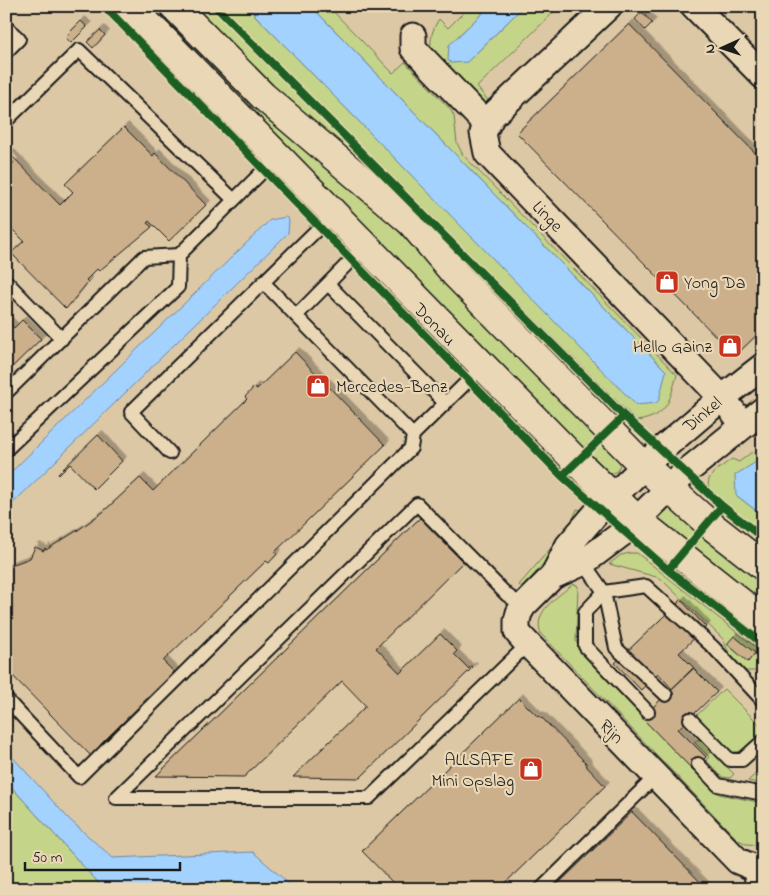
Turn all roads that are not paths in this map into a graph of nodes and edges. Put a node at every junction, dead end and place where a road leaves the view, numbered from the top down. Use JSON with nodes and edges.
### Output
{"nodes":[{"id":1,"x":129,"y":6,"type":"edge"},
{"id":2,"x":174,"y":6,"type":"edge"},
{"id":3,"x":609,"y":6,"type":"edge"},
{"id":4,"x":694,"y":6,"type":"edge"},
{"id":5,"x":6,"y":27,"type":"edge"},
{"id":6,"x":413,"y":36,"type":"dead end"},
{"id":7,"x":6,"y":52,"type":"edge"},
{"id":8,"x":763,"y":76,"type":"edge"},
{"id":9,"x":6,"y":121,"type":"edge"},
{"id":10,"x":487,"y":125,"type":"junction"},
{"id":11,"x":278,"y":156,"type":"junction"},
{"id":12,"x":234,"y":200,"type":"junction"},
{"id":13,"x":334,"y":213,"type":"junction"},
{"id":14,"x":365,"y":246,"type":"junction"},
{"id":15,"x":179,"y":255,"type":"junction"},
{"id":16,"x":6,"y":281,"type":"edge"},
{"id":17,"x":263,"y":282,"type":"junction"},
{"id":18,"x":328,"y":284,"type":"junction"},
{"id":19,"x":296,"y":316,"type":"junction"},
{"id":20,"x":62,"y":339,"type":"junction"},
{"id":21,"x":483,"y":366,"type":"junction"},
{"id":22,"x":763,"y":366,"type":"edge"},
{"id":23,"x":6,"y":393,"type":"edge"},
{"id":24,"x":722,"y":398,"type":"junction"},
{"id":25,"x":445,"y":403,"type":"junction"},
{"id":26,"x":753,"y":418,"type":"edge"},
{"id":27,"x":413,"y":435,"type":"junction"},
{"id":28,"x":6,"y":450,"type":"edge"},
{"id":29,"x":170,"y":453,"type":"dead end"},
{"id":30,"x":644,"y":466,"type":"junction"},
{"id":31,"x":669,"y":488,"type":"junction"},
{"id":32,"x":614,"y":497,"type":"junction"},
{"id":33,"x":637,"y":520,"type":"junction"},
{"id":34,"x":576,"y":554,"type":"junction"},
{"id":35,"x":763,"y":566,"type":"edge"},
{"id":36,"x":604,"y":592,"type":"junction"},
{"id":37,"x":523,"y":606,"type":"junction"},
{"id":38,"x":763,"y":620,"type":"edge"},
{"id":39,"x":528,"y":644,"type":"junction"},
{"id":40,"x":666,"y":695,"type":"dead end"},
{"id":41,"x":6,"y":699,"type":"edge"},
{"id":42,"x":763,"y":701,"type":"edge"},
{"id":43,"x":648,"y":712,"type":"dead end"},
{"id":44,"x":690,"y":718,"type":"dead end"},
{"id":45,"x":763,"y":741,"type":"edge"},
{"id":46,"x":698,"y":764,"type":"dead end"},
{"id":47,"x":656,"y":776,"type":"junction"},
{"id":48,"x":763,"y":794,"type":"edge"},
{"id":49,"x":756,"y":875,"type":"edge"},
{"id":50,"x":541,"y":889,"type":"edge"}],
"edges":[{"from":1,"to":11,"type":"main road","name":"Donau"},
{"from":2,"to":30,"type":"main road"},
{"from":3,"to":10,"type":"street"},
{"from":4,"to":8,"type":"street"},
{"from":5,"to":7,"type":"lane"},
{"from":6,"to":10,"type":"street"},
{"from":9,"to":12,"type":"lane"},
{"from":10,"to":24,"type":"street","name":"Linge"},
{"from":11,"to":12,"type":"lane"},
{"from":11,"to":13,"type":"main road","name":"Donau"},
{"from":12,"to":15,"type":"lane"},
{"from":13,"to":14,"type":"main road","name":"Donau"},
{"from":13,"to":17,"type":"lane"},
{"from":14,"to":18,"type":"lane"},
{"from":14,"to":21,"type":"main road","name":"Donau"},
{"from":15,"to":20,"type":"lane"},
{"from":15,"to":28,"type":"lane"},
{"from":16,"to":20,"type":"lane"},
{"from":17,"to":19,"type":"lane"},
{"from":17,"to":29,"type":"lane"},
{"from":18,"to":19,"type":"lane"},
{"from":18,"to":25,"type":"lane"},
{"from":19,"to":27,"type":"lane"},
{"from":20,"to":23,"type":"lane"},
{"from":21,"to":25,"type":"lane"},
{"from":21,"to":32,"type":"main road","name":"Donau"},
{"from":22,"to":24,"type":"street","name":"Dinkel"},
{"from":24,"to":26,"type":"street","name":"Linge"},
{"from":24,"to":30,"type":"street","name":"Dinkel"},
{"from":25,"to":27,"type":"lane"},
{"from":26,"to":31,"type":"street","name":"Dinkel"},
{"from":27,"to":41,"type":"lane"},
{"from":30,"to":31,"type":"main road"},
{"from":30,"to":32,"type":"street","name":"Dinkel"},
{"from":31,"to":33,"type":"street","name":"Dinkel"},
{"from":31,"to":35,"type":"main road"},
{"from":32,"to":33,"type":"main road","name":"Donau"},
{"from":32,"to":34,"type":"street"},
{"from":33,"to":34,"type":"street"},
{"from":33,"to":38,"type":"main road","name":"Donau"},
{"from":34,"to":36,"type":"lane"},
{"from":34,"to":37,"type":"street"},
{"from":36,"to":40,"type":"lane"},
{"from":36,"to":42,"type":"lane"},
{"from":36,"to":43,"type":"lane"},
{"from":37,"to":39,"type":"street","name":"Rijn"},
{"from":37,"to":39,"type":"lane"},
{"from":39,"to":47,"type":"street","name":"Rijn"},
{"from":44,"to":45,"type":"lane"},
{"from":46,"to":48,"type":"lane"},
{"from":47,"to":49,"type":"street","name":"Rijn"},
{"from":47,"to":50,"type":"lane"}]}
